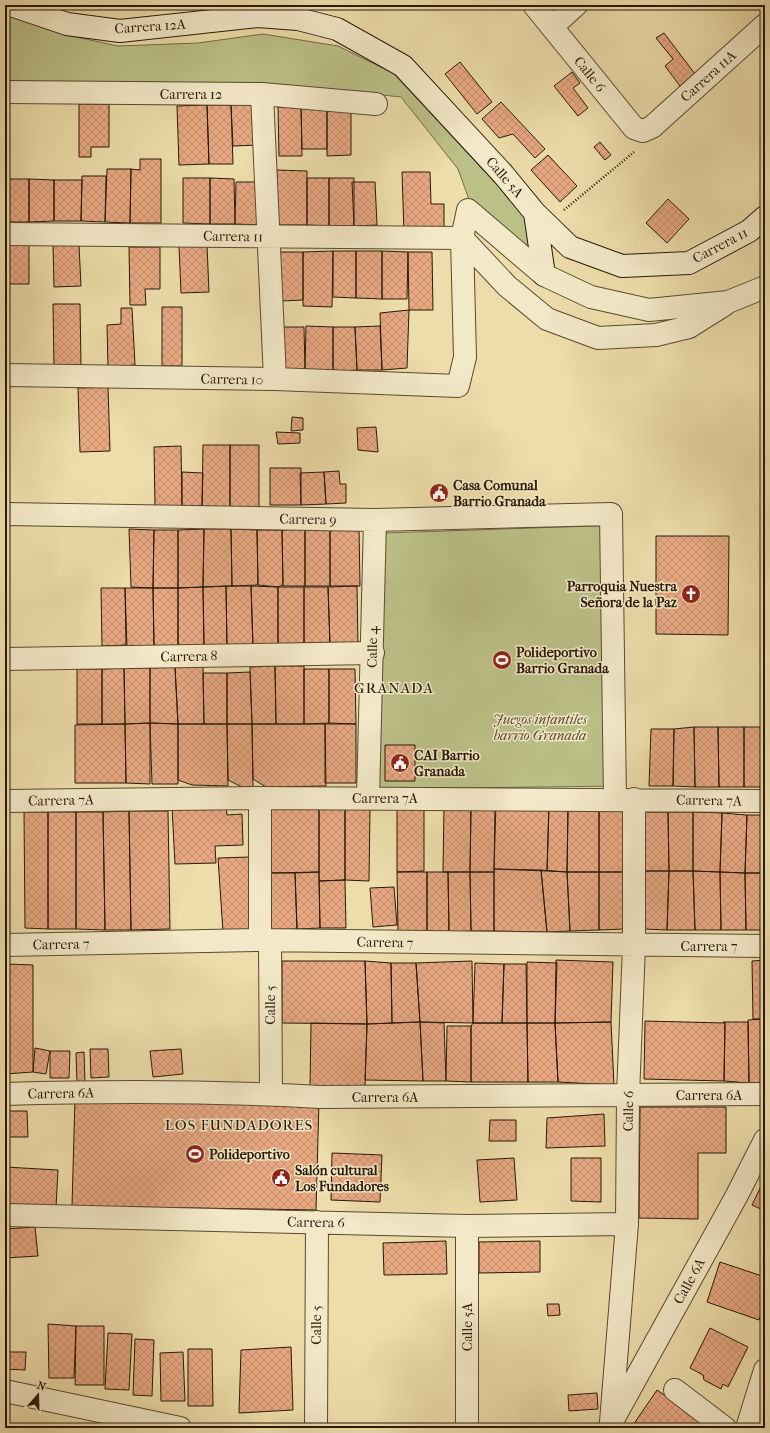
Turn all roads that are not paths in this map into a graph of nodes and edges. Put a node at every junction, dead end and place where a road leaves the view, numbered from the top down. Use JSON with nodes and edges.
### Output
{"nodes":[{"id":1,"x":10,"y":5,"type":"edge"},
{"id":2,"x":534,"y":5,"type":"edge"},
{"id":3,"x":576,"y":5,"type":"edge"},
{"id":4,"x":765,"y":25,"type":"edge"},
{"id":5,"x":552,"y":28,"type":"junction"},
{"id":6,"x":403,"y":66,"type":"joint"},
{"id":7,"x":5,"y":92,"type":"edge"},
{"id":8,"x":262,"y":94,"type":"junction"},
{"id":9,"x":376,"y":104,"type":"dead end"},
{"id":10,"x":648,"y":129,"type":"joint"},
{"id":11,"x":765,"y":217,"type":"edge"},
{"id":12,"x":541,"y":219,"type":"junction"},
{"id":13,"x":5,"y":234,"type":"edge"},
{"id":14,"x":268,"y":236,"type":"junction"},
{"id":15,"x":462,"y":238,"type":"junction"},
{"id":16,"x":622,"y":266,"type":"joint"},
{"id":17,"x":544,"y":275,"type":"junction"},
{"id":18,"x":765,"y":287,"type":"edge"},
{"id":19,"x":728,"y":302,"type":"junction"},
{"id":20,"x":5,"y":375,"type":"edge"},
{"id":21,"x":275,"y":380,"type":"junction"},
{"id":22,"x":5,"y":514,"type":"edge"},
{"id":23,"x":611,"y":514,"type":"joint"},
{"id":24,"x":375,"y":520,"type":"junction"},
{"id":25,"x":372,"y":653,"type":"junction"},
{"id":26,"x":5,"y":659,"type":"edge"},
{"id":27,"x":260,"y":798,"type":"junction"},
{"id":28,"x":368,"y":798,"type":"junction"},
{"id":29,"x":625,"y":799,"type":"junction"},
{"id":30,"x":5,"y":800,"type":"edge"},
{"id":31,"x":765,"y":801,"type":"edge"},
{"id":32,"x":265,"y":940,"type":"junction"},
{"id":33,"x":5,"y":945,"type":"edge"},
{"id":34,"x":634,"y":946,"type":"junction"},
{"id":35,"x":765,"y":946,"type":"edge"},
{"id":36,"x":5,"y":1094,"type":"edge"},
{"id":37,"x":271,"y":1094,"type":"junction"},
{"id":38,"x":765,"y":1094,"type":"edge"},
{"id":39,"x":628,"y":1095,"type":"junction"},
{"id":40,"x":765,"y":1140,"type":"edge"},
{"id":41,"x":5,"y":1215,"type":"edge"},
{"id":42,"x":317,"y":1222,"type":"junction"},
{"id":43,"x":627,"y":1224,"type":"junction"},
{"id":44,"x":467,"y":1226,"type":"junction"},
{"id":45,"x":765,"y":1370,"type":"edge"},
{"id":46,"x":675,"y":1390,"type":"dead end"},
{"id":47,"x":5,"y":1391,"type":"edge"},
{"id":48,"x":755,"y":1418,"type":"edge"},
{"id":49,"x":610,"y":1425,"type":"edge"},
{"id":50,"x":180,"y":1428,"type":"edge"},
{"id":51,"x":316,"y":1428,"type":"edge"},
{"id":52,"x":467,"y":1428,"type":"edge"},
{"id":53,"x":725,"y":1428,"type":"edge"}],
"edges":[{"from":1,"to":6,"type":"street","name":"Carrera 12A"},
{"from":2,"to":5,"type":"street","name":"Calle 6"},
{"from":3,"to":5,"type":"street"},
{"from":4,"to":10,"type":"street","name":"Carrera 11A"},
{"from":5,"to":10,"type":"street","name":"Calle 6"},
{"from":6,"to":12,"type":"street","name":"Calle 5A"},
{"from":7,"to":8,"type":"street","name":"Carrera 12"},
{"from":8,"to":9,"type":"street","name":"Carrera 12"},
{"from":8,"to":14,"type":"street"},
{"from":11,"to":16,"type":"street","name":"Carrera 11"},
{"from":12,"to":16,"type":"street","name":"Calle 5A"},
{"from":12,"to":17,"type":"street"},
{"from":13,"to":14,"type":"street","name":"Carrera 11"},
{"from":14,"to":15,"type":"street","name":"Carrera 11"},
{"from":14,"to":21,"type":"street"},
{"from":15,"to":17,"type":"street"},
{"from":15,"to":19,"type":"street"},
{"from":15,"to":21,"type":"street","name":"Carrera 10"},
{"from":17,"to":19,"type":"street"},
{"from":18,"to":19,"type":"street"},
{"from":20,"to":21,"type":"street","name":"Carrera 10"},
{"from":22,"to":24,"type":"street","name":"Carrera 9"},
{"from":23,"to":24,"type":"street","name":"Carrera 9"},
{"from":23,"to":29,"type":"street","name":"Calle 6"},
{"from":24,"to":25,"type":"street","name":"Calle 4"},
{"from":25,"to":26,"type":"street","name":"Carrera 8"},
{"from":25,"to":28,"type":"street","name":"Calle 4"},
{"from":27,"to":28,"type":"street","name":"Carrera 7A"},
{"from":27,"to":30,"type":"street","name":"Carrera 7A"},
{"from":27,"to":32,"type":"street","name":"Calle 5"},
{"from":28,"to":29,"type":"street","name":"Carrera 7A"},
{"from":29,"to":31,"type":"street","name":"Carrera 7A"},
{"from":29,"to":34,"type":"street","name":"Calle 6"},
{"from":32,"to":33,"type":"street","name":"Carrera 7"},
{"from":32,"to":34,"type":"street","name":"Carrera 7"},
{"from":32,"to":37,"type":"street","name":"Calle 5"},
{"from":34,"to":35,"type":"street","name":"Carrera 7"},
{"from":34,"to":39,"type":"street","name":"Calle 6"},
{"from":36,"to":37,"type":"street","name":"Carrera 6A"},
{"from":37,"to":39,"type":"street","name":"Carrera 6A"},
{"from":38,"to":39,"type":"street","name":"Carrera 6A"},
{"from":39,"to":43,"type":"street","name":"Calle 6"},
{"from":40,"to":49,"type":"street","name":"Calle 6A"},
{"from":41,"to":42,"type":"street","name":"Carrera 6"},
{"from":42,"to":44,"type":"street","name":"Carrera 6"},
{"from":42,"to":51,"type":"street","name":"Calle 5"},
{"from":43,"to":44,"type":"street","name":"Carrera 6"},
{"from":43,"to":49,"type":"street","name":"Calle 6"},
{"from":44,"to":52,"type":"street","name":"Calle 5A"},
{"from":45,"to":48,"type":"street"},
{"from":46,"to":53,"type":"street"},
{"from":47,"to":50,"type":"street"}]}
